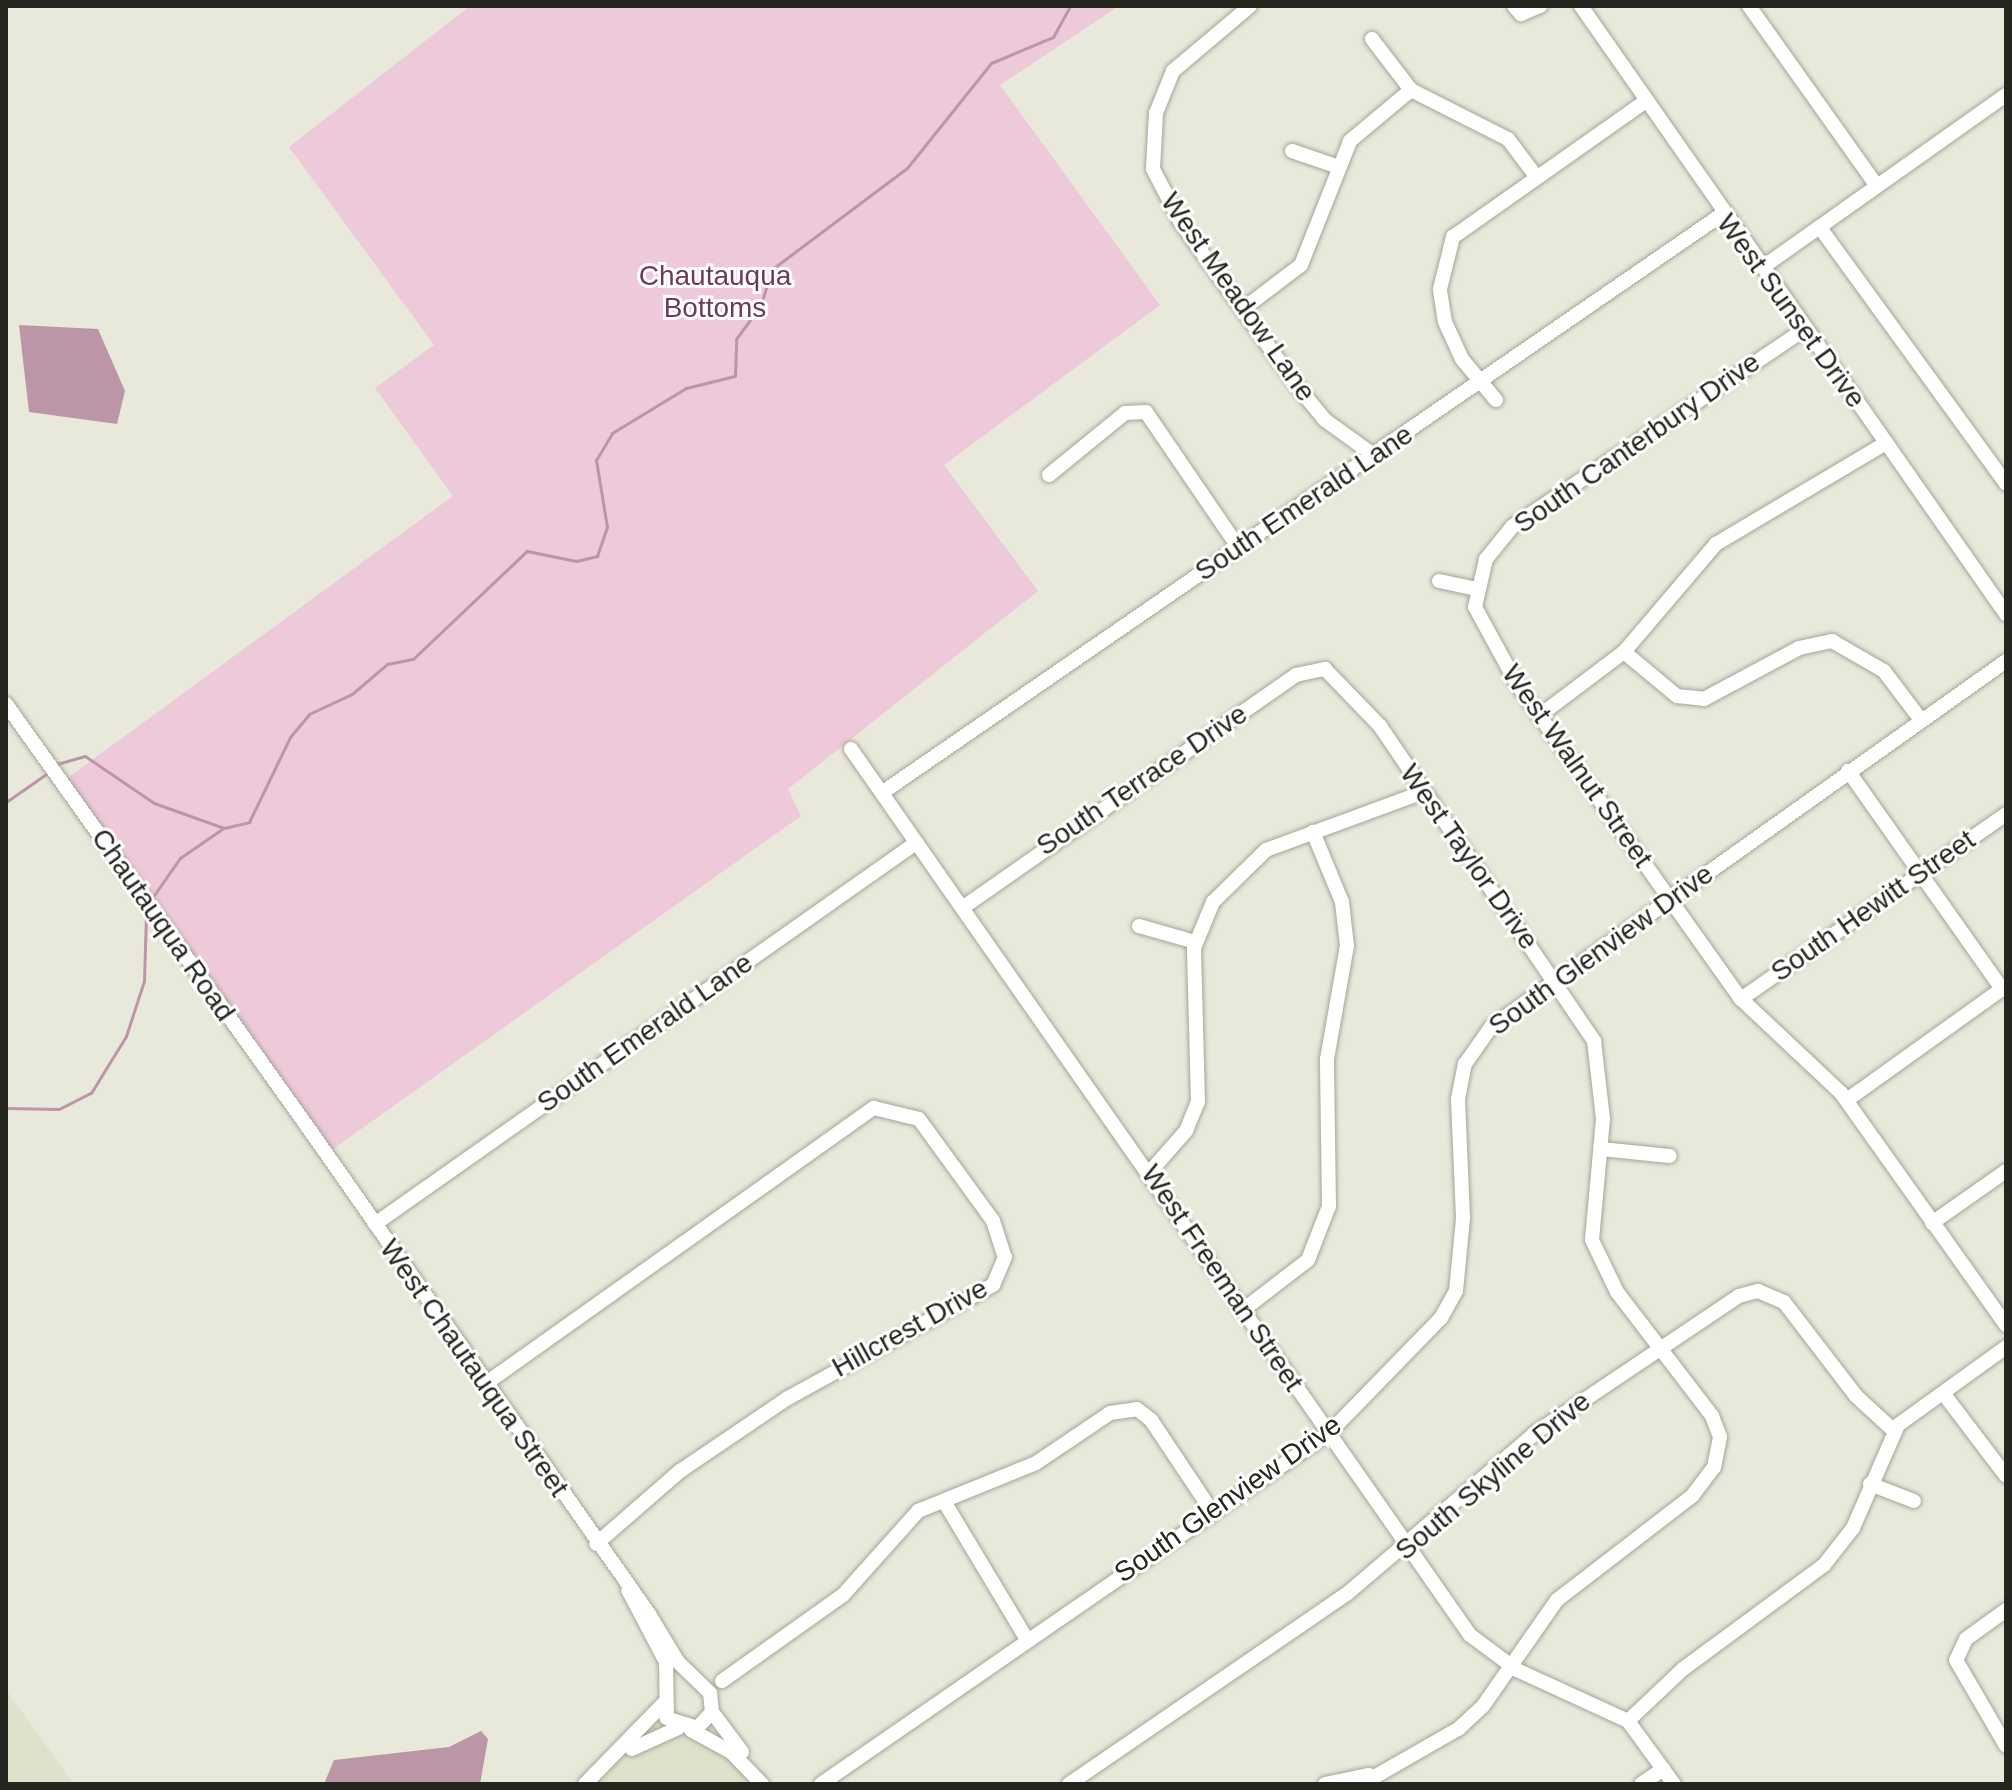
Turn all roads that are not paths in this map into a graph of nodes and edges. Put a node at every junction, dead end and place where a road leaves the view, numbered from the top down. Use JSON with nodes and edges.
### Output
{"nodes":[{"id":1,"x":1250,"y":6,"type":"edge"},
{"id":2,"x":1514,"y":6,"type":"edge"},
{"id":3,"x":1540,"y":6,"type":"edge"},
{"id":4,"x":1581,"y":6,"type":"edge"},
{"id":5,"x":1749,"y":6,"type":"edge"},
{"id":6,"x":1372,"y":39,"type":"dead end"},
{"id":7,"x":1411,"y":90,"type":"junction"},
{"id":8,"x":2006,"y":95,"type":"edge"},
{"id":9,"x":1646,"y":101,"type":"junction"},
{"id":10,"x":1292,"y":151,"type":"dead end"},
{"id":11,"x":1336,"y":166,"type":"junction"},
{"id":12,"x":1535,"y":175,"type":"junction"},
{"id":13,"x":1875,"y":183,"type":"junction"},
{"id":14,"x":1721,"y":215,"type":"junction"},
{"id":15,"x":1821,"y":229,"type":"junction"},
{"id":16,"x":1763,"y":267,"type":"junction"},
{"id":17,"x":1243,"y":309,"type":"junction"},
{"id":18,"x":1805,"y":329,"type":"junction"},
{"id":19,"x":1483,"y":383,"type":"junction"},
{"id":20,"x":1496,"y":400,"type":"dead end"},
{"id":21,"x":1886,"y":443,"type":"junction"},
{"id":22,"x":1375,"y":456,"type":"junction"},
{"id":23,"x":1049,"y":475,"type":"dead end"},
{"id":24,"x":2006,"y":484,"type":"edge"},
{"id":25,"x":1238,"y":547,"type":"junction"},
{"id":26,"x":1439,"y":581,"type":"dead end"},
{"id":27,"x":1476,"y":589,"type":"junction"},
{"id":28,"x":2006,"y":614,"type":"edge"},
{"id":29,"x":1477,"y":617,"type":"joint"},
{"id":30,"x":1624,"y":652,"type":"junction"},
{"id":31,"x":2006,"y":661,"type":"edge"},
{"id":32,"x":1325,"y":669,"type":"joint"},
{"id":33,"x":6,"y":704,"type":"edge"},
{"id":34,"x":1539,"y":716,"type":"junction"},
{"id":35,"x":1921,"y":720,"type":"junction"},
{"id":36,"x":851,"y":749,"type":"dead end"},
{"id":37,"x":1848,"y":771,"type":"junction"},
{"id":38,"x":886,"y":790,"type":"junction"},
{"id":39,"x":1421,"y":793,"type":"junction"},
{"id":40,"x":2006,"y":814,"type":"edge"},
{"id":41,"x":1313,"y":832,"type":"junction"},
{"id":42,"x":916,"y":843,"type":"junction"},
{"id":43,"x":1920,"y":871,"type":"junction"},
{"id":44,"x":1670,"y":898,"type":"junction"},
{"id":45,"x":965,"y":906,"type":"junction"},
{"id":46,"x":1139,"y":926,"type":"dead end"},
{"id":47,"x":1195,"y":942,"type":"junction"},
{"id":48,"x":1554,"y":980,"type":"junction"},
{"id":49,"x":1741,"y":999,"type":"junction"},
{"id":50,"x":1847,"y":1100,"type":"junction"},
{"id":51,"x":321,"y":1146,"type":"joint"},
{"id":52,"x":1601,"y":1149,"type":"junction"},
{"id":53,"x":1670,"y":1156,"type":"dead end"},
{"id":54,"x":2006,"y":1171,"type":"edge"},
{"id":55,"x":1149,"y":1173,"type":"junction"},
{"id":56,"x":1932,"y":1223,"type":"junction"},
{"id":57,"x":375,"y":1224,"type":"junction"},
{"id":58,"x":1243,"y":1310,"type":"junction"},
{"id":59,"x":2006,"y":1325,"type":"edge"},
{"id":60,"x":1659,"y":1347,"type":"junction"},
{"id":61,"x":2006,"y":1347,"type":"edge"},
{"id":62,"x":485,"y":1384,"type":"junction"},
{"id":63,"x":1943,"y":1393,"type":"junction"},
{"id":64,"x":1894,"y":1431,"type":"junction"},
{"id":65,"x":1329,"y":1433,"type":"junction"},
{"id":66,"x":2006,"y":1476,"type":"edge"},
{"id":67,"x":1870,"y":1484,"type":"junction"},
{"id":68,"x":1914,"y":1501,"type":"dead end"},
{"id":69,"x":945,"y":1503,"type":"junction"},
{"id":70,"x":1213,"y":1513,"type":"junction"},
{"id":71,"x":596,"y":1544,"type":"junction"},
{"id":72,"x":1407,"y":1548,"type":"junction"},
{"id":73,"x":628,"y":1590,"type":"junction"},
{"id":74,"x":2006,"y":1610,"type":"edge"},
{"id":75,"x":1026,"y":1638,"type":"junction"},
{"id":76,"x":1510,"y":1666,"type":"junction"},
{"id":77,"x":696,"y":1681,"type":"junction"},
{"id":78,"x":722,"y":1681,"type":"dead end"},
{"id":79,"x":666,"y":1696,"type":"junction"},
{"id":80,"x":712,"y":1712,"type":"junction"},
{"id":81,"x":1628,"y":1721,"type":"junction"},
{"id":82,"x":685,"y":1729,"type":"junction"},
{"id":83,"x":2006,"y":1746,"type":"edge"},
{"id":84,"x":1663,"y":1769,"type":"junction"},
{"id":85,"x":599,"y":1771,"type":"junction"},
{"id":86,"x":1365,"y":1779,"type":"edge"},
{"id":87,"x":585,"y":1784,"type":"edge"},
{"id":88,"x":764,"y":1784,"type":"edge"},
{"id":89,"x":821,"y":1784,"type":"edge"},
{"id":90,"x":1069,"y":1784,"type":"edge"},
{"id":91,"x":1325,"y":1784,"type":"edge"},
{"id":92,"x":1641,"y":1784,"type":"edge"},
{"id":93,"x":1674,"y":1784,"type":"edge"}],
"edges":[{"from":1,"to":17,"type":"street","name":"West Meadow Lane"},
{"from":2,"to":3,"type":"street"},
{"from":4,"to":9,"type":"street","name":"West Sunset Drive"},
{"from":5,"to":13,"type":"street"},
{"from":6,"to":7,"type":"street"},
{"from":7,"to":11,"type":"street"},
{"from":7,"to":12,"type":"street"},
{"from":8,"to":13,"type":"street"},
{"from":9,"to":12,"type":"street"},
{"from":9,"to":14,"type":"street","name":"West Sunset Drive"},
{"from":10,"to":11,"type":"street"},
{"from":11,"to":17,"type":"street"},
{"from":12,"to":19,"type":"street"},
{"from":13,"to":15,"type":"street"},
{"from":14,"to":16,"type":"street","name":"West Sunset Drive"},
{"from":14,"to":19,"type":"street","name":"South Emerald Lane"},
{"from":15,"to":16,"type":"street"},
{"from":15,"to":24,"type":"street"},
{"from":16,"to":18,"type":"street","name":"West Sunset Drive"},
{"from":17,"to":22,"type":"street","name":"West Meadow Lane"},
{"from":18,"to":21,"type":"street","name":"West Sunset Drive"},
{"from":18,"to":27,"type":"street","name":"South Canterbury Drive"},
{"from":19,"to":20,"type":"street"},
{"from":19,"to":22,"type":"street","name":"South Emerald Lane"},
{"from":21,"to":28,"type":"street","name":"West Sunset Drive"},
{"from":21,"to":30,"type":"street"},
{"from":22,"to":25,"type":"street","name":"South Emerald Lane"},
{"from":23,"to":25,"type":"street"},
{"from":25,"to":38,"type":"street","name":"South Emerald Lane"},
{"from":26,"to":27,"type":"street"},
{"from":27,"to":29,"type":"street","name":"South Canterbury Drive"},
{"from":29,"to":34,"type":"street","name":"West Walnut Street"},
{"from":30,"to":34,"type":"street"},
{"from":30,"to":35,"type":"street"},
{"from":31,"to":35,"type":"street","name":"South Glenview Drive"},
{"from":32,"to":39,"type":"street","name":"West Taylor Drive"},
{"from":32,"to":45,"type":"street","name":"South Terrace Drive"},
{"from":33,"to":51,"type":"street","name":"Chautauqua Road"},
{"from":34,"to":44,"type":"street","name":"West Walnut Street"},
{"from":35,"to":37,"type":"street","name":"South Glenview Drive"},
{"from":36,"to":38,"type":"street","name":"West Freeman Street"},
{"from":37,"to":43,"type":"street"},
{"from":37,"to":44,"type":"street","name":"South Glenview Drive"},
{"from":38,"to":42,"type":"street","name":"West Freeman Street"},
{"from":39,"to":41,"type":"street"},
{"from":39,"to":48,"type":"street","name":"West Taylor Drive"},
{"from":40,"to":43,"type":"street","name":"South Hewitt Street"},
{"from":41,"to":47,"type":"street"},
{"from":41,"to":58,"type":"street"},
{"from":42,"to":45,"type":"street","name":"West Freeman Street"},
{"from":42,"to":57,"type":"street","name":"South Emerald Lane"},
{"from":43,"to":49,"type":"street","name":"South Hewitt Street"},
{"from":43,"to":50,"type":"street"},
{"from":44,"to":48,"type":"street","name":"South Glenview Drive"},
{"from":44,"to":49,"type":"street","name":"West Walnut Street"},
{"from":45,"to":55,"type":"street","name":"West Freeman Street"},
{"from":46,"to":47,"type":"street"},
{"from":47,"to":55,"type":"street"},
{"from":48,"to":52,"type":"street","name":"West Taylor Drive"},
{"from":48,"to":65,"type":"street","name":"South Glenview Drive"},
{"from":49,"to":50,"type":"street","name":"West Walnut Street"},
{"from":50,"to":56,"type":"street","name":"West Walnut Street"},
{"from":51,"to":57,"type":"street","name":"West Chautauqua Street"},
{"from":52,"to":53,"type":"street"},
{"from":52,"to":60,"type":"street","name":"West Taylor Drive"},
{"from":54,"to":56,"type":"street"},
{"from":55,"to":58,"type":"street","name":"West Freeman Street"},
{"from":56,"to":59,"type":"street","name":"West Walnut Street"},
{"from":57,"to":62,"type":"street","name":"West Chautauqua Street"},
{"from":58,"to":65,"type":"street","name":"West Freeman Street"},
{"from":60,"to":64,"type":"street","name":"South Skyline Drive"},
{"from":60,"to":72,"type":"street","name":"South Skyline Drive"},
{"from":60,"to":76,"type":"street","name":"West Taylor Drive"},
{"from":61,"to":63,"type":"street"},
{"from":62,"to":71,"type":"street","name":"West Chautauqua Street"},
{"from":62,"to":71,"type":"street","name":"Hillcrest Drive"},
{"from":63,"to":64,"type":"street"},
{"from":63,"to":66,"type":"street"},
{"from":64,"to":67,"type":"street"},
{"from":65,"to":70,"type":"street","name":"South Glenview Drive"},
{"from":65,"to":72,"type":"street","name":"West Freeman Street"},
{"from":67,"to":68,"type":"street"},
{"from":67,"to":81,"type":"street"},
{"from":69,"to":70,"type":"street"},
{"from":69,"to":75,"type":"street"},
{"from":69,"to":78,"type":"street"},
{"from":70,"to":75,"type":"street","name":"South Glenview Drive"},
{"from":71,"to":73,"type":"street","name":"West Chautauqua Street"},
{"from":72,"to":76,"type":"street","name":"West Freeman Street"},
{"from":72,"to":90,"type":"street","name":"South Skyline Drive"},
{"from":73,"to":77,"type":"street","name":"West Chautauqua Street"},
{"from":73,"to":79,"type":"street","name":"West Chautauqua Street"},
{"from":74,"to":83,"type":"street"},
{"from":75,"to":89,"type":"street","name":"South Glenview Drive"},
{"from":76,"to":81,"type":"street","name":"West Freeman Street"},
{"from":76,"to":86,"type":"street"},
{"from":77,"to":79,"type":"street"},
{"from":77,"to":80,"type":"street","name":"West Chautauqua Street"},
{"from":79,"to":82,"type":"street","name":"West Chautauqua Street"},
{"from":79,"to":85,"type":"street"},
{"from":80,"to":82,"type":"street"},
{"from":80,"to":88,"type":"street","name":"West Chautauqua Street"},
{"from":81,"to":84,"type":"street","name":"West Freeman Street"},
{"from":82,"to":85,"type":"street"},
{"from":82,"to":88,"type":"street","name":"West Chautauqua Street"},
{"from":84,"to":92,"type":"street"},
{"from":84,"to":93,"type":"street","name":"West Freeman Street"},
{"from":85,"to":87,"type":"street"},
{"from":86,"to":91,"type":"street"}]}
